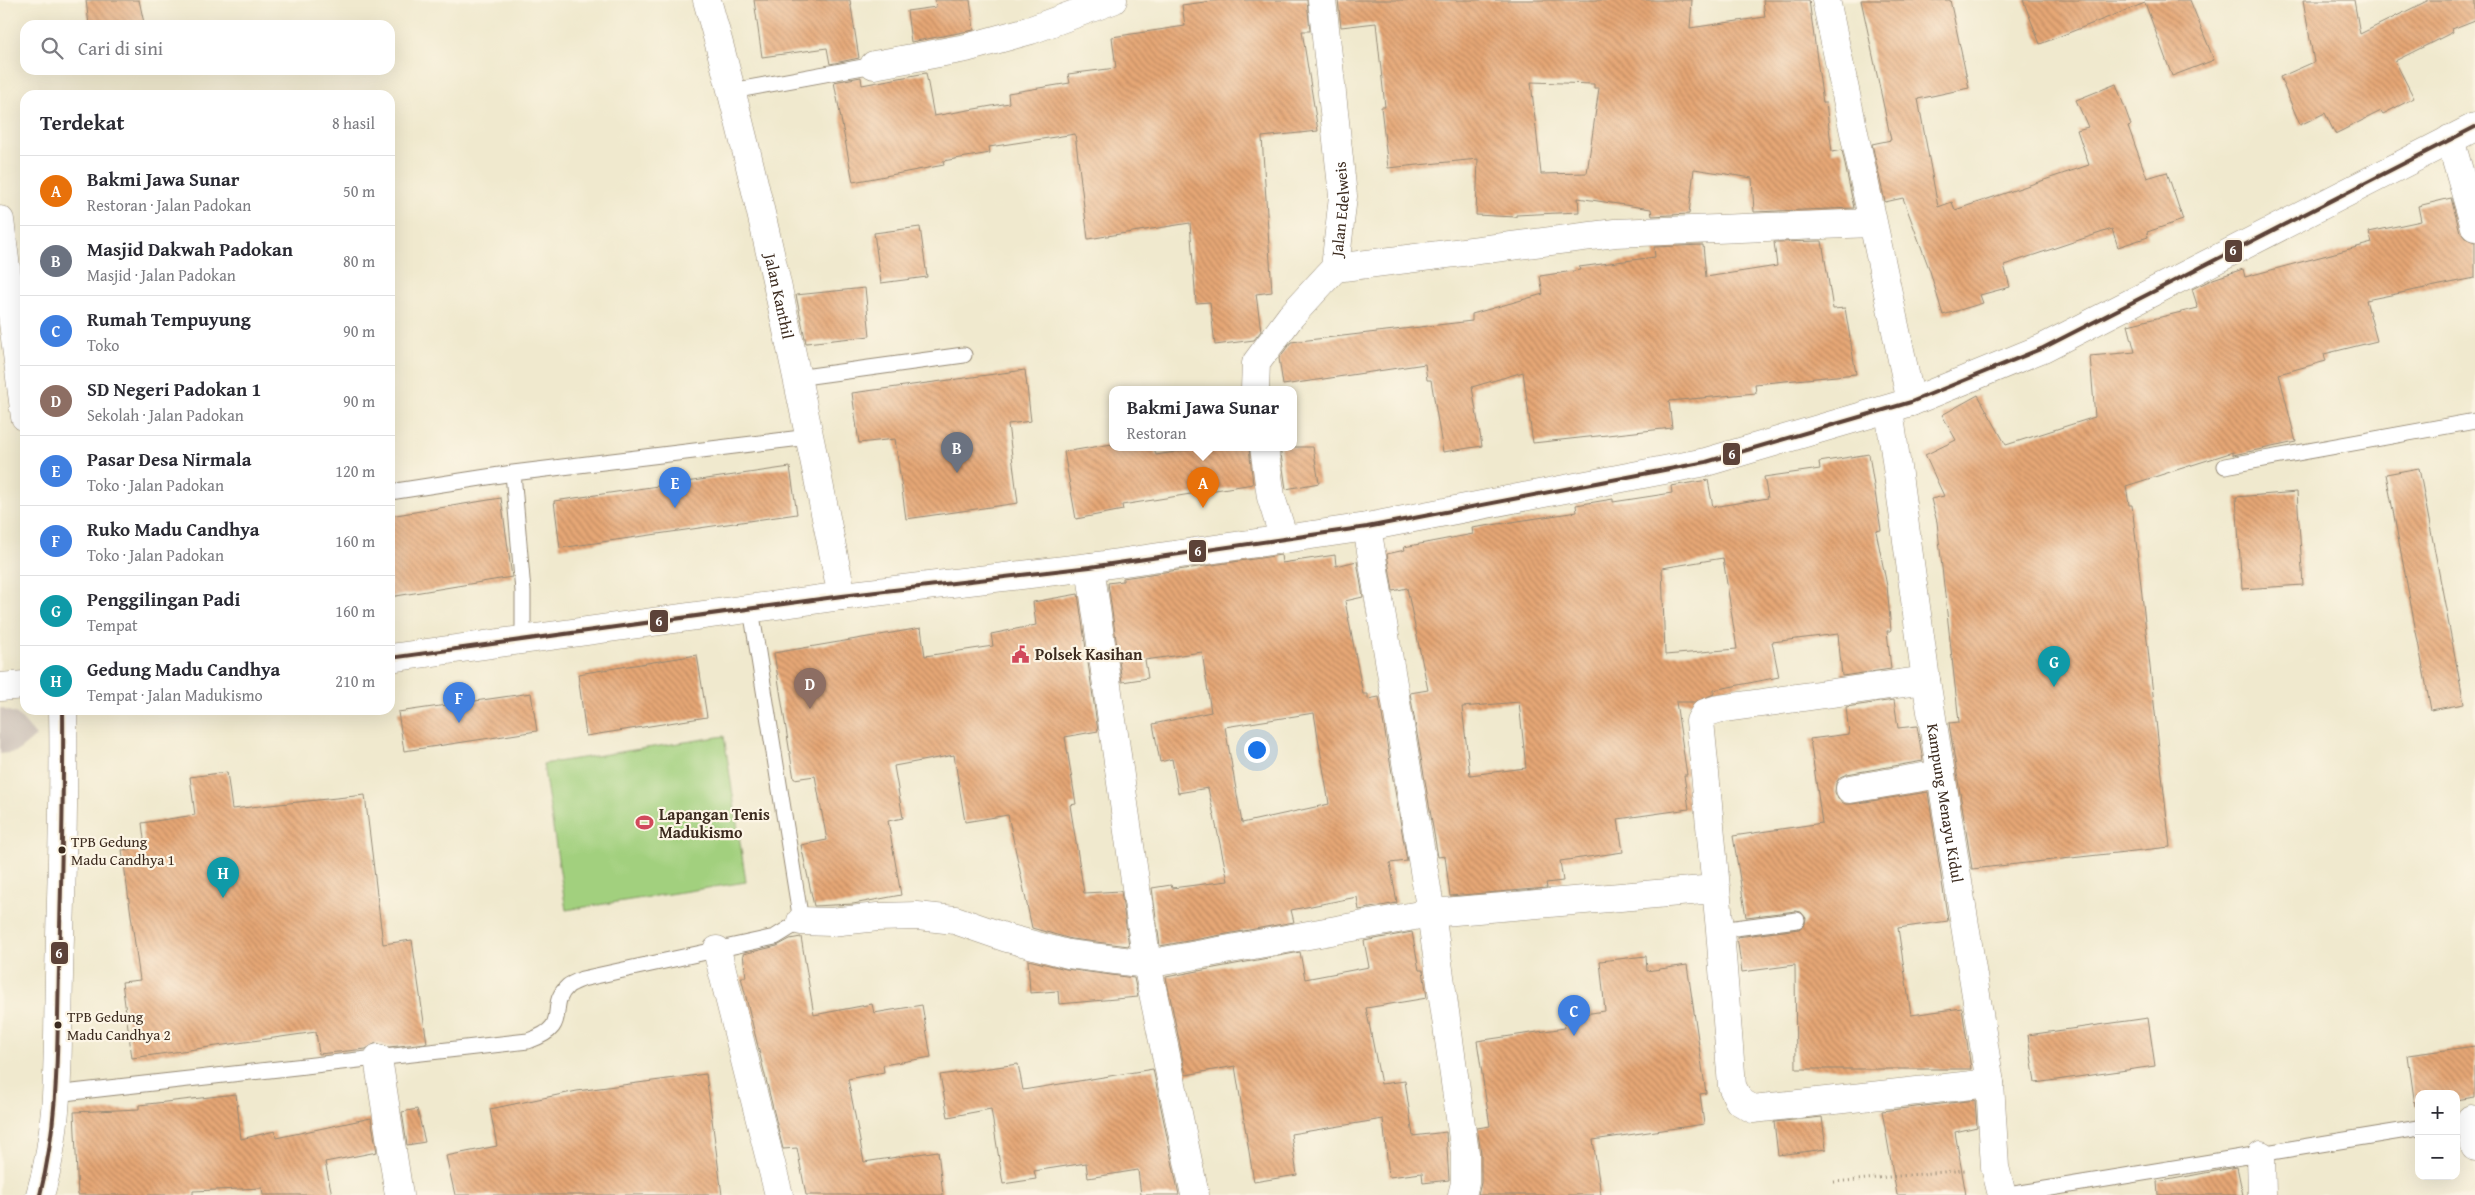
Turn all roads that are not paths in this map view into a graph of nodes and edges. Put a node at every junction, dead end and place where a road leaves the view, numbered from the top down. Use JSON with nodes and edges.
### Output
{"nodes":[{"id":1,"x":707,"y":0,"type":"edge"},
{"id":2,"x":1113,"y":0,"type":"edge"},
{"id":3,"x":1322,"y":0,"type":"edge"},
{"id":4,"x":1826,"y":0,"type":"edge"},
{"id":5,"x":874,"y":65,"type":"joint"},
{"id":6,"x":732,"y":91,"type":"junction"},
{"id":7,"x":2475,"y":127,"type":"edge"},
{"id":8,"x":2450,"y":139,"type":"junction"},
{"id":9,"x":0,"y":220,"type":"edge"},
{"id":10,"x":1872,"y":223,"type":"junction"},
{"id":11,"x":2475,"y":228,"type":"edge"},
{"id":12,"x":1336,"y":268,"type":"junction"},
{"id":13,"x":964,"y":355,"type":"dead end"},
{"id":14,"x":20,"y":378,"type":"edge"},
{"id":15,"x":796,"y":378,"type":"junction"},
{"id":16,"x":1255,"y":386,"type":"edge"},
{"id":17,"x":1900,"y":406,"type":"junction"},
{"id":18,"x":2475,"y":421,"type":"edge"},
{"id":19,"x":809,"y":437,"type":"junction"},
{"id":20,"x":1265,"y":451,"type":"edge"},
{"id":21,"x":2225,"y":466,"type":"dead end"},
{"id":22,"x":513,"y":473,"type":"junction"},
{"id":23,"x":395,"y":491,"type":"edge"},
{"id":24,"x":1367,"y":527,"type":"junction"},
{"id":25,"x":1284,"y":539,"type":"junction"},
{"id":26,"x":1090,"y":567,"type":"junction"},
{"id":27,"x":842,"y":596,"type":"junction"},
{"id":28,"x":751,"y":610,"type":"junction"},
{"id":29,"x":524,"y":640,"type":"junction"},
{"id":30,"x":395,"y":657,"type":"edge"},
{"id":31,"x":1926,"y":680,"type":"junction"},
{"id":32,"x":20,"y":685,"type":"edge"},
{"id":33,"x":0,"y":687,"type":"edge"},
{"id":34,"x":63,"y":715,"type":"edge"},
{"id":35,"x":1941,"y":774,"type":"junction"},
{"id":36,"x":1850,"y":789,"type":"dead end"},
{"id":37,"x":1715,"y":889,"type":"junction"},
{"id":38,"x":1431,"y":913,"type":"junction"},
{"id":39,"x":1797,"y":920,"type":"dead end"},
{"id":40,"x":801,"y":921,"type":"junction"},
{"id":41,"x":1720,"y":930,"type":"junction"},
{"id":42,"x":717,"y":950,"type":"junction"},
{"id":43,"x":1147,"y":964,"type":"junction"},
{"id":44,"x":378,"y":1058,"type":"junction"},
{"id":45,"x":1990,"y":1083,"type":"junction"},
{"id":46,"x":55,"y":1094,"type":"junction"},
{"id":47,"x":2467,"y":1120,"type":"edge"},
{"id":48,"x":2415,"y":1129,"type":"edge"},
{"id":49,"x":2475,"y":1146,"type":"edge"},
{"id":50,"x":2261,"y":1156,"type":"junction"},
{"id":51,"x":40,"y":1195,"type":"edge"},
{"id":52,"x":400,"y":1195,"type":"edge"},
{"id":53,"x":779,"y":1195,"type":"edge"},
{"id":54,"x":1195,"y":1195,"type":"edge"},
{"id":55,"x":1462,"y":1195,"type":"edge"},
{"id":56,"x":2002,"y":1195,"type":"edge"},
{"id":57,"x":2008,"y":1195,"type":"edge"},
{"id":58,"x":2262,"y":1195,"type":"edge"}],
"edges":[{"from":1,"to":6,"type":"street","name":"Jalan Kanthil"},
{"from":2,"to":5,"type":"street"},
{"from":3,"to":12,"type":"street","name":"Jalan Edelweis"},
{"from":4,"to":10,"type":"street","name":"Kampung Menayu Kidul"},
{"from":5,"to":6,"type":"lane"},
{"from":6,"to":15,"type":"street","name":"Jalan Kanthil"},
{"from":7,"to":8,"type":"street"},
{"from":8,"to":11,"type":"street"},
{"from":8,"to":17,"type":"street"},
{"from":9,"to":14,"type":"street"},
{"from":10,"to":12,"type":"street"},
{"from":10,"to":17,"type":"street","name":"Kampung Menayu Kidul"},
{"from":12,"to":16,"type":"street","name":"Jalan Edelweis"},
{"from":13,"to":15,"type":"lane"},
{"from":15,"to":19,"type":"street","name":"Jalan Kanthil"},
{"from":17,"to":24,"type":"street"},
{"from":17,"to":31,"type":"street","name":"Kampung Menayu Kidul"},
{"from":18,"to":21,"type":"lane"},
{"from":19,"to":22,"type":"lane"},
{"from":19,"to":27,"type":"street","name":"Jalan Kanthil"},
{"from":20,"to":25,"type":"street"},
{"from":22,"to":23,"type":"lane"},
{"from":22,"to":29,"type":"lane"},
{"from":24,"to":25,"type":"street"},
{"from":24,"to":38,"type":"street"},
{"from":25,"to":26,"type":"street"},
{"from":26,"to":27,"type":"street"},
{"from":26,"to":43,"type":"street"},
{"from":27,"to":28,"type":"street"},
{"from":28,"to":29,"type":"street"},
{"from":28,"to":40,"type":"lane"},
{"from":29,"to":30,"type":"street"},
{"from":31,"to":35,"type":"street","name":"Kampung Menayu Kidul"},
{"from":31,"to":37,"type":"street"},
{"from":32,"to":33,"type":"street"},
{"from":34,"to":46,"type":"street"},
{"from":35,"to":36,"type":"street"},
{"from":35,"to":45,"type":"street","name":"Kampung Menayu Kidul"},
{"from":37,"to":38,"type":"street"},
{"from":37,"to":41,"type":"street"},
{"from":38,"to":43,"type":"street"},
{"from":38,"to":55,"type":"street"},
{"from":39,"to":41,"type":"lane"},
{"from":40,"to":42,"type":"lane"},
{"from":40,"to":43,"type":"street"},
{"from":41,"to":45,"type":"street"},
{"from":42,"to":44,"type":"lane"},
{"from":42,"to":53,"type":"street"},
{"from":43,"to":54,"type":"street"},
{"from":44,"to":46,"type":"lane"},
{"from":44,"to":52,"type":"street"},
{"from":45,"to":56,"type":"street","name":"Kampung Menayu Kidul"},
{"from":46,"to":51,"type":"street"},
{"from":47,"to":49,"type":"street"},
{"from":48,"to":50,"type":"lane"},
{"from":50,"to":57,"type":"lane"},
{"from":50,"to":58,"type":"street"}]}
